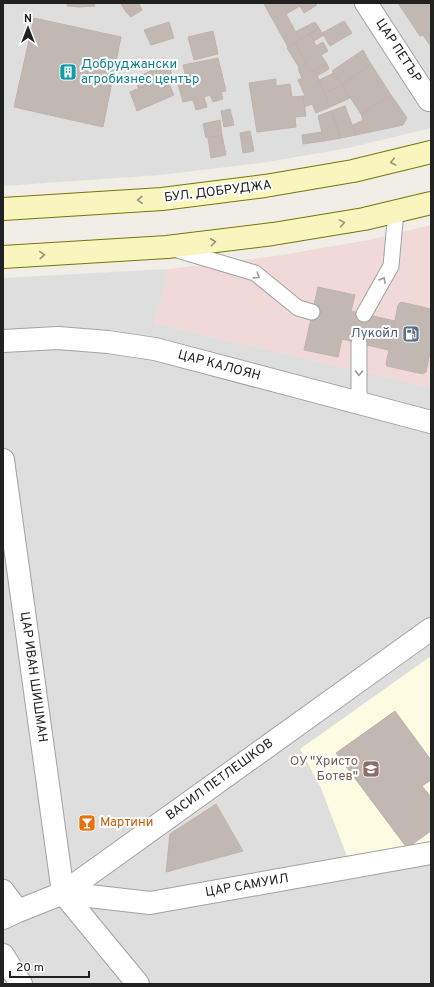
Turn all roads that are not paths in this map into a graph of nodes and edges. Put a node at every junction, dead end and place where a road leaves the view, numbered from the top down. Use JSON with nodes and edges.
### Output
{"nodes":[{"id":1,"x":366,"y":3,"type":"edge"},
{"id":2,"x":429,"y":100,"type":"dead end"},
{"id":3,"x":431,"y":152,"type":"edge"},
{"id":4,"x":428,"y":205,"type":"edge"},
{"id":5,"x":3,"y":209,"type":"edge"},
{"id":6,"x":396,"y":211,"type":"junction"},
{"id":7,"x":167,"y":248,"type":"junction"},
{"id":8,"x":3,"y":257,"type":"edge"},
{"id":9,"x":312,"y":312,"type":"dead end"},
{"id":10,"x":364,"y":314,"type":"dead end"},
{"id":11,"x":3,"y":341,"type":"edge"},
{"id":12,"x":359,"y":343,"type":"dead end"},
{"id":13,"x":359,"y":402,"type":"junction"},
{"id":14,"x":431,"y":422,"type":"edge"},
{"id":15,"x":3,"y":460,"type":"edge"},
{"id":16,"x":431,"y":629,"type":"edge"},
{"id":17,"x":431,"y":853,"type":"edge"},
{"id":18,"x":3,"y":891,"type":"edge"},
{"id":19,"x":63,"y":893,"type":"junction"},
{"id":20,"x":11,"y":915,"type":"edge"},
{"id":21,"x":3,"y":955,"type":"edge"},
{"id":22,"x":21,"y":984,"type":"edge"},
{"id":23,"x":138,"y":984,"type":"edge"}],
"edges":[{"from":1,"to":2,"type":"street","name":"ЦАР ПЕТЪР"},
{"from":3,"to":5,"type":"main road","name":"БУЛ. ДОБРУДЖА","one_way":true},
{"from":4,"to":6,"type":"main road"},
{"from":7,"to":6,"type":"main road","one_way":true},
{"from":10,"to":6,"type":"lane","one_way":true},
{"from":8,"to":7,"type":"main road","one_way":true},
{"from":7,"to":9,"type":"lane","one_way":true},
{"from":11,"to":13,"type":"street","name":"ЦАР КАЛОЯН"},
{"from":12,"to":13,"type":"lane","one_way":true},
{"from":13,"to":14,"type":"street","name":"ЦАР КАЛОЯН"},
{"from":15,"to":19,"type":"street","name":"ЦАР ИВАН ШИШМАН"},
{"from":16,"to":19,"type":"street","name":"ВАСИЛ ПЕТЛЕШКОВ"},
{"from":17,"to":19,"type":"street","name":"ЦАР САМУИЛ"},
{"from":18,"to":20,"type":"street"},
{"from":19,"to":20,"type":"street","name":"ВАСИЛ ПЕТЛЕШКОВ"},
{"from":19,"to":23,"type":"street"},
{"from":21,"to":22,"type":"street"}]}
